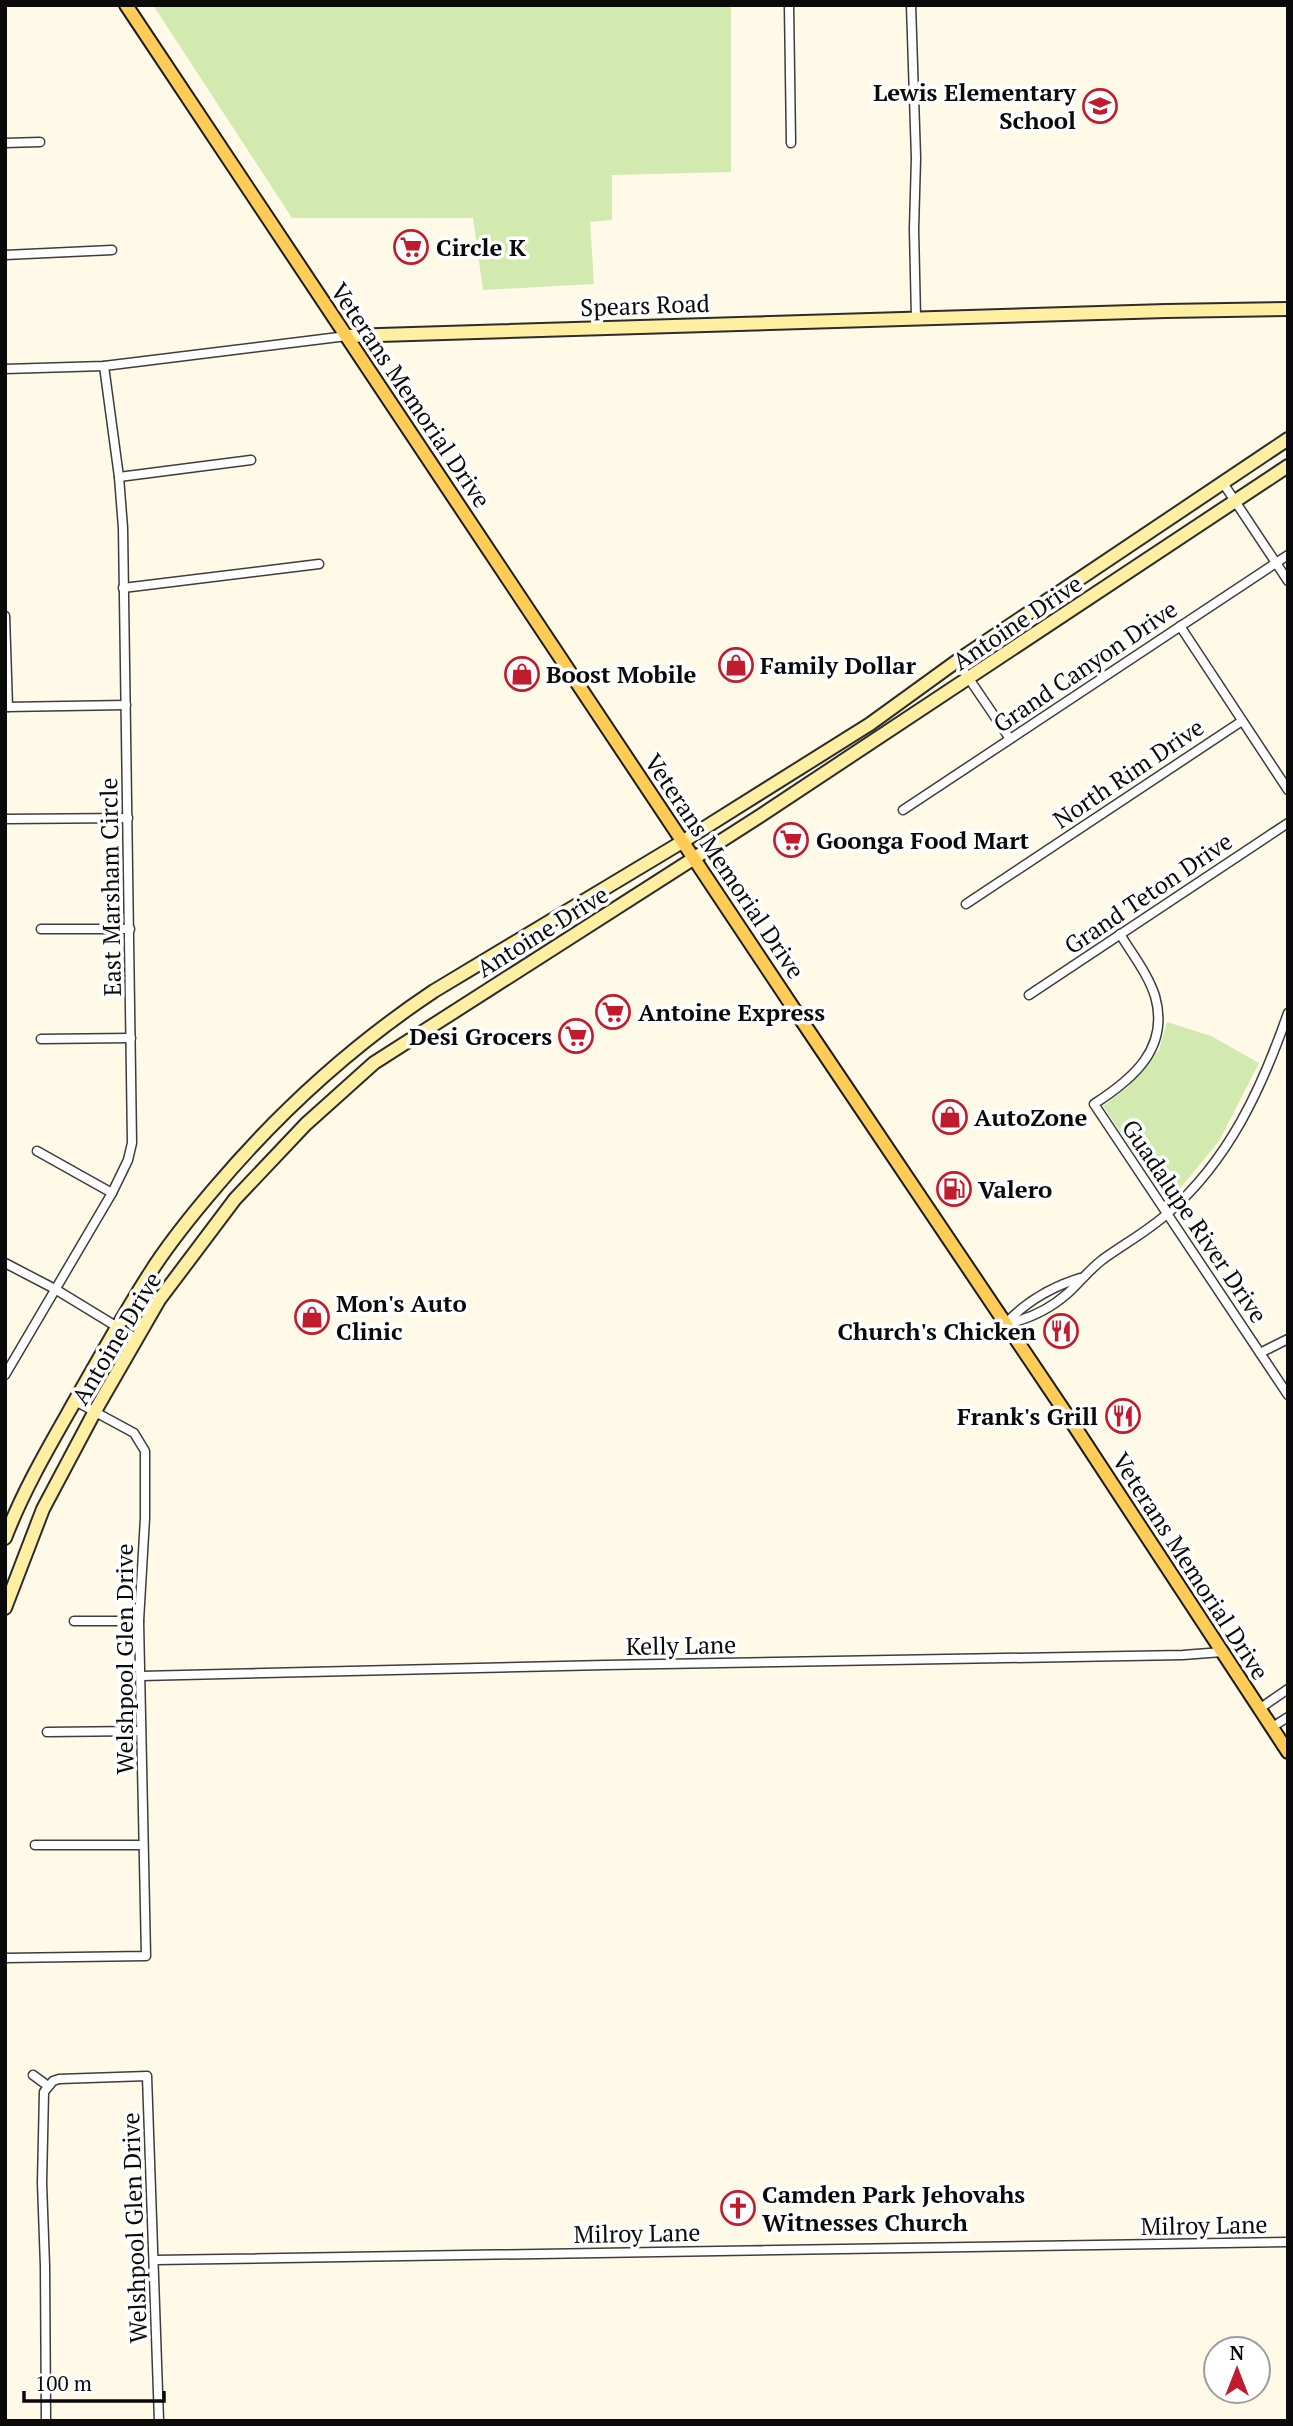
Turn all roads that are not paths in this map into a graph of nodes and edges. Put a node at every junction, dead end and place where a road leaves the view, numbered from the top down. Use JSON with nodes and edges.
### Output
{"nodes":[{"id":1,"x":126,"y":5,"type":"edge"},
{"id":2,"x":789,"y":5,"type":"edge"},
{"id":3,"x":911,"y":5,"type":"edge"},
{"id":4,"x":40,"y":142,"type":"dead end"},
{"id":5,"x":5,"y":143,"type":"edge"},
{"id":6,"x":791,"y":143,"type":"dead end"},
{"id":7,"x":112,"y":250,"type":"dead end"},
{"id":8,"x":5,"y":255,"type":"edge"},
{"id":9,"x":1288,"y":309,"type":"edge"},
{"id":10,"x":916,"y":318,"type":"junction"},
{"id":11,"x":347,"y":336,"type":"junction"},
{"id":12,"x":104,"y":366,"type":"junction"},
{"id":13,"x":5,"y":369,"type":"edge"},
{"id":14,"x":1288,"y":439,"type":"edge"},
{"id":15,"x":251,"y":460,"type":"dead end"},
{"id":16,"x":1288,"y":466,"type":"edge"},
{"id":17,"x":119,"y":477,"type":"junction"},
{"id":18,"x":1223,"y":483,"type":"junction"},
{"id":19,"x":1235,"y":501,"type":"junction"},
{"id":20,"x":1288,"y":555,"type":"edge"},
{"id":21,"x":1276,"y":563,"type":"junction"},
{"id":22,"x":319,"y":564,"type":"dead end"},
{"id":23,"x":1288,"y":581,"type":"edge"},
{"id":24,"x":123,"y":588,"type":"junction"},
{"id":25,"x":5,"y":616,"type":"edge"},
{"id":26,"x":1180,"y":626,"type":"junction"},
{"id":27,"x":957,"y":661,"type":"junction"},
{"id":28,"x":969,"y":679,"type":"junction"},
{"id":29,"x":127,"y":705,"type":"junction"},
{"id":30,"x":7,"y":707,"type":"edge"},
{"id":31,"x":1242,"y":721,"type":"junction"},
{"id":32,"x":850,"y":736,"type":"junction"},
{"id":33,"x":1010,"y":739,"type":"junction"},
{"id":34,"x":860,"y":750,"type":"junction"},
{"id":35,"x":1288,"y":790,"type":"edge"},
{"id":36,"x":903,"y":810,"type":"dead end"},
{"id":37,"x":128,"y":818,"type":"junction"},
{"id":38,"x":5,"y":819,"type":"edge"},
{"id":39,"x":1288,"y":823,"type":"edge"},
{"id":40,"x":682,"y":842,"type":"junction"},
{"id":41,"x":694,"y":858,"type":"junction"},
{"id":42,"x":966,"y":904,"type":"dead end"},
{"id":43,"x":41,"y":929,"type":"dead end"},
{"id":44,"x":130,"y":929,"type":"junction"},
{"id":45,"x":1120,"y":934,"type":"junction"},
{"id":46,"x":1029,"y":995,"type":"dead end"},
{"id":47,"x":1288,"y":1013,"type":"edge"},
{"id":48,"x":41,"y":1038,"type":"dead end"},
{"id":49,"x":131,"y":1038,"type":"junction"},
{"id":50,"x":37,"y":1151,"type":"dead end"},
{"id":51,"x":112,"y":1193,"type":"junction"},
{"id":52,"x":1168,"y":1213,"type":"junction"},
{"id":53,"x":5,"y":1263,"type":"edge"},
{"id":54,"x":1080,"y":1278,"type":"junction"},
{"id":55,"x":55,"y":1289,"type":"junction"},
{"id":56,"x":1006,"y":1324,"type":"junction"},
{"id":57,"x":117,"y":1327,"type":"junction"},
{"id":58,"x":137,"y":1339,"type":"junction"},
{"id":59,"x":1288,"y":1339,"type":"edge"},
{"id":60,"x":1260,"y":1353,"type":"junction"},
{"id":61,"x":5,"y":1375,"type":"edge"},
{"id":62,"x":1288,"y":1395,"type":"edge"},
{"id":63,"x":75,"y":1401,"type":"junction"},
{"id":64,"x":95,"y":1411,"type":"junction"},
{"id":65,"x":5,"y":1538,"type":"edge"},
{"id":66,"x":5,"y":1608,"type":"edge"},
{"id":67,"x":74,"y":1621,"type":"dead end"},
{"id":68,"x":139,"y":1621,"type":"junction"},
{"id":69,"x":1222,"y":1652,"type":"junction"},
{"id":70,"x":141,"y":1676,"type":"junction"},
{"id":71,"x":1288,"y":1689,"type":"edge"},
{"id":72,"x":1259,"y":1709,"type":"junction"},
{"id":73,"x":1288,"y":1717,"type":"edge"},
{"id":74,"x":1271,"y":1728,"type":"junction"},
{"id":75,"x":141,"y":1731,"type":"junction"},
{"id":76,"x":47,"y":1732,"type":"dead end"},
{"id":77,"x":1288,"y":1752,"type":"edge"},
{"id":78,"x":35,"y":1845,"type":"dead end"},
{"id":79,"x":143,"y":1845,"type":"junction"},
{"id":80,"x":5,"y":1958,"type":"edge"},
{"id":81,"x":33,"y":2075,"type":"dead end"},
{"id":82,"x":48,"y":2086,"type":"junction"},
{"id":83,"x":1288,"y":2242,"type":"edge"},
{"id":84,"x":155,"y":2260,"type":"junction"},
{"id":85,"x":46,"y":2421,"type":"edge"},
{"id":86,"x":159,"y":2421,"type":"edge"}],
"edges":[{"from":1,"to":11,"type":"main road","name":"Veterans Memorial Drive"},
{"from":2,"to":6,"type":"street"},
{"from":3,"to":10,"type":"street"},
{"from":4,"to":5,"type":"street"},
{"from":7,"to":8,"type":"street"},
{"from":9,"to":10,"type":"main road","name":"Spears Road"},
{"from":10,"to":11,"type":"main road","name":"Spears Road"},
{"from":11,"to":12,"type":"street","name":"Spears Road"},
{"from":11,"to":40,"type":"main road","name":"Veterans Memorial Drive"},
{"from":12,"to":13,"type":"street","name":"Spears Road"},
{"from":12,"to":17,"type":"street","name":"East Marsham Circle"},
{"from":14,"to":18,"type":"main road","name":"Antoine Drive"},
{"from":15,"to":17,"type":"street"},
{"from":16,"to":19,"type":"main road","name":"Antoine Drive"},
{"from":17,"to":24,"type":"street","name":"East Marsham Circle"},
{"from":18,"to":19,"type":"street"},
{"from":18,"to":27,"type":"main road","name":"Antoine Drive"},
{"from":19,"to":21,"type":"street"},
{"from":19,"to":28,"type":"main road","name":"Antoine Drive"},
{"from":20,"to":21,"type":"street","name":"Grand Canyon Drive"},
{"from":21,"to":23,"type":"street"},
{"from":21,"to":26,"type":"street","name":"Grand Canyon Drive"},
{"from":22,"to":24,"type":"street"},
{"from":24,"to":29,"type":"street","name":"East Marsham Circle"},
{"from":25,"to":30,"type":"street"},
{"from":26,"to":31,"type":"street"},
{"from":26,"to":33,"type":"street","name":"Grand Canyon Drive"},
{"from":27,"to":28,"type":"street"},
{"from":27,"to":32,"type":"main road","name":"Antoine Drive"},
{"from":28,"to":33,"type":"street"},
{"from":28,"to":34,"type":"main road","name":"Antoine Drive"},
{"from":29,"to":30,"type":"street"},
{"from":29,"to":37,"type":"street","name":"East Marsham Circle"},
{"from":31,"to":35,"type":"street"},
{"from":31,"to":42,"type":"street","name":"North Rim Drive"},
{"from":32,"to":34,"type":"main road"},
{"from":32,"to":40,"type":"main road","name":"Antoine Drive"},
{"from":33,"to":36,"type":"street","name":"Grand Canyon Drive"},
{"from":34,"to":41,"type":"main road","name":"Antoine Drive"},
{"from":37,"to":38,"type":"street"},
{"from":37,"to":44,"type":"street","name":"East Marsham Circle"},
{"from":39,"to":45,"type":"street","name":"Grand Teton Drive"},
{"from":40,"to":41,"type":"main road","name":"Veterans Memorial Drive"},
{"from":40,"to":57,"type":"main road","name":"Antoine Drive"},
{"from":41,"to":56,"type":"main road","name":"Veterans Memorial Drive"},
{"from":41,"to":58,"type":"main road","name":"Antoine Drive"},
{"from":43,"to":44,"type":"street"},
{"from":44,"to":49,"type":"street","name":"East Marsham Circle"},
{"from":45,"to":46,"type":"street","name":"Grand Teton Drive"},
{"from":45,"to":52,"type":"street","name":"Guadalupe River Drive"},
{"from":47,"to":52,"type":"street"},
{"from":48,"to":49,"type":"street"},
{"from":49,"to":51,"type":"street","name":"East Marsham Circle"},
{"from":50,"to":51,"type":"street"},
{"from":51,"to":55,"type":"street","name":"East Marsham Circle"},
{"from":52,"to":54,"type":"street"},
{"from":52,"to":60,"type":"street","name":"Guadalupe River Drive"},
{"from":53,"to":55,"type":"street"},
{"from":54,"to":56,"type":"street"},
{"from":54,"to":56,"type":"street"},
{"from":55,"to":57,"type":"street"},
{"from":55,"to":61,"type":"street","name":"East Marsham Circle"},
{"from":56,"to":69,"type":"main road","name":"Veterans Memorial Drive"},
{"from":57,"to":58,"type":"street"},
{"from":57,"to":63,"type":"main road","name":"Antoine Drive"},
{"from":58,"to":64,"type":"main road","name":"Antoine Drive"},
{"from":59,"to":60,"type":"street"},
{"from":60,"to":62,"type":"street","name":"Guadalupe River Drive"},
{"from":63,"to":64,"type":"street","name":"Welshpool Glen Drive"},
{"from":63,"to":65,"type":"main road","name":"Antoine Drive"},
{"from":64,"to":66,"type":"main road","name":"Antoine Drive"},
{"from":64,"to":68,"type":"street","name":"Welshpool Glen Drive"},
{"from":67,"to":68,"type":"street"},
{"from":68,"to":70,"type":"street","name":"Welshpool Glen Drive"},
{"from":69,"to":70,"type":"street","name":"Kelly Lane"},
{"from":69,"to":72,"type":"main road","name":"Veterans Memorial Drive"},
{"from":70,"to":75,"type":"street","name":"Welshpool Glen Drive"},
{"from":71,"to":72,"type":"street"},
{"from":72,"to":74,"type":"main road","name":"Veterans Memorial Drive"},
{"from":73,"to":74,"type":"street"},
{"from":74,"to":77,"type":"main road","name":"Veterans Memorial Drive"},
{"from":75,"to":76,"type":"street"},
{"from":75,"to":79,"type":"street","name":"Welshpool Glen Drive"},
{"from":78,"to":79,"type":"street"},
{"from":79,"to":80,"type":"street","name":"Welshpool Glen Drive"},
{"from":81,"to":82,"type":"street"},
{"from":82,"to":84,"type":"street","name":"Welshpool Glen Drive"},
{"from":82,"to":85,"type":"street"},
{"from":83,"to":84,"type":"street","name":"Milroy Lane"},
{"from":84,"to":86,"type":"street","name":"Welshpool Glen Drive"}]}
